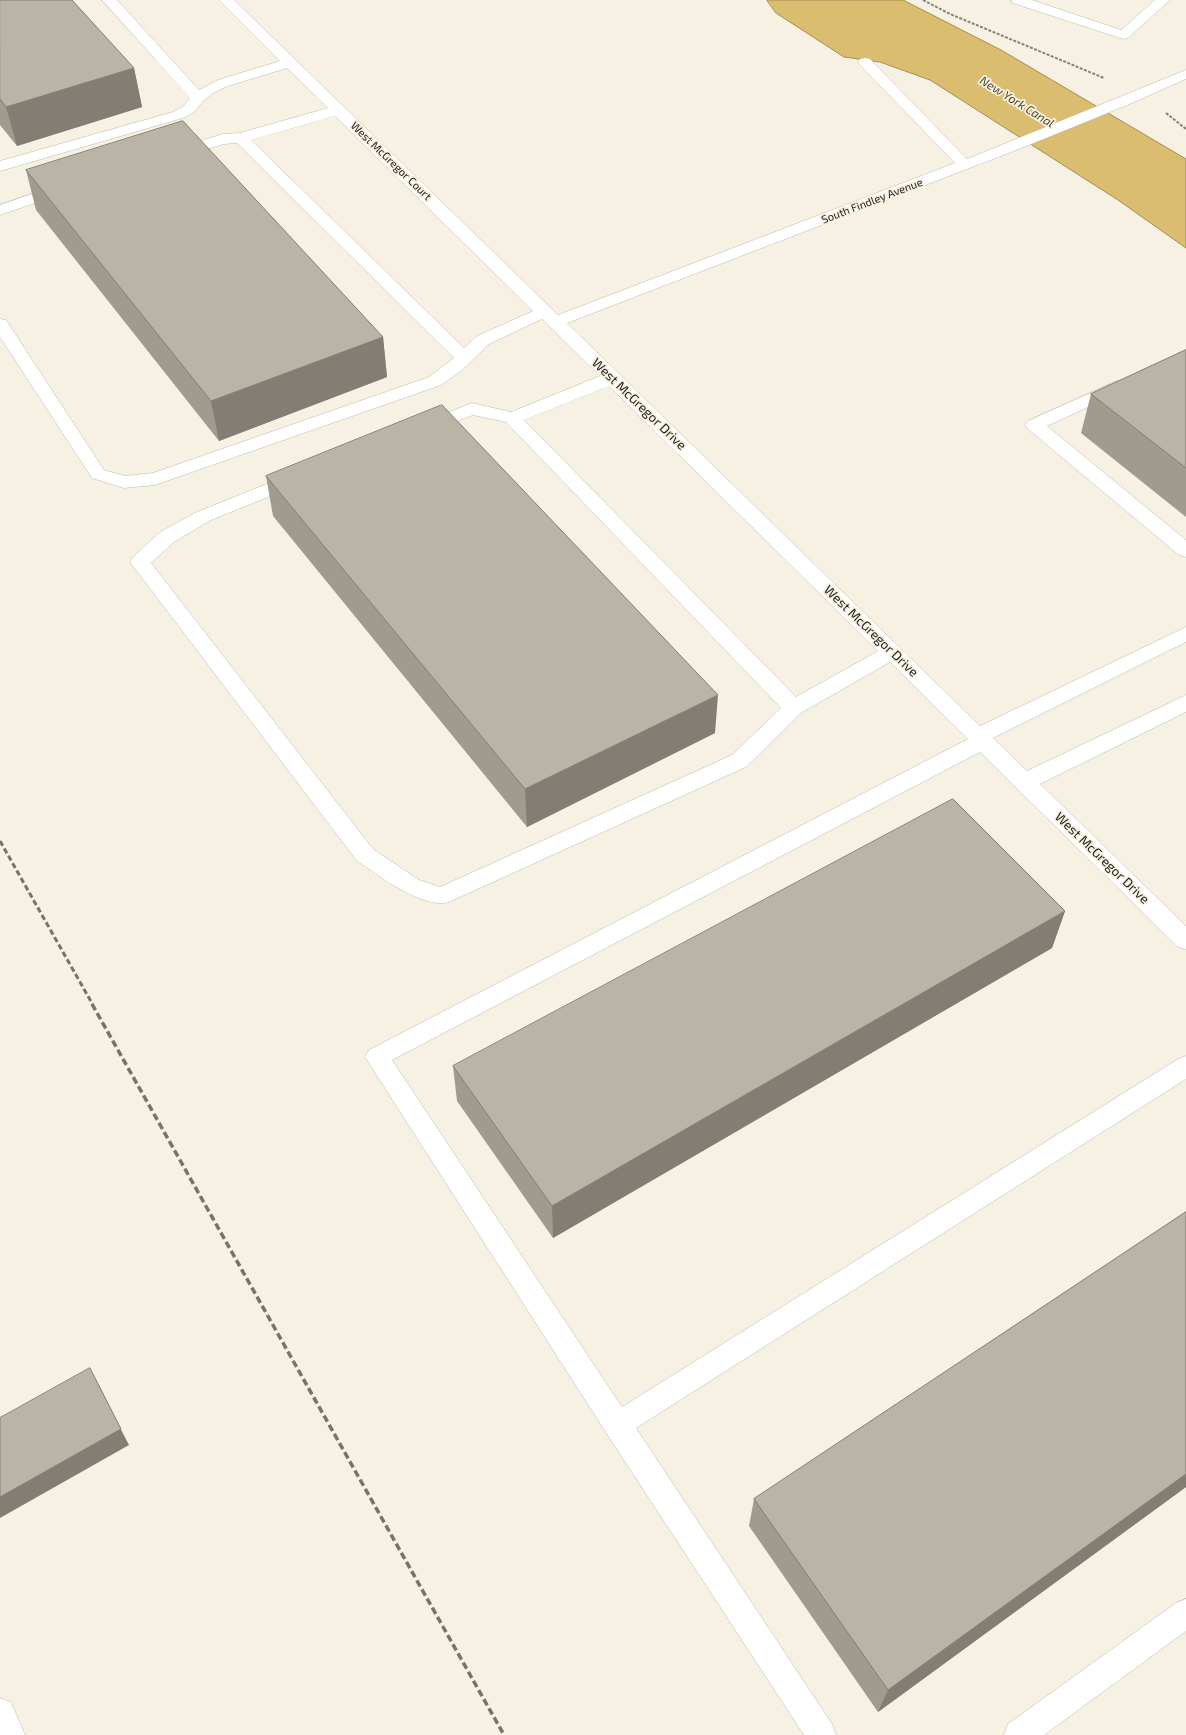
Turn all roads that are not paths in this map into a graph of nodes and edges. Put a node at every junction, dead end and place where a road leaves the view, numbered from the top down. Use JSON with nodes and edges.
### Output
{"nodes":[{"id":1,"x":109,"y":0,"type":"edge"},
{"id":2,"x":226,"y":0,"type":"edge"},
{"id":3,"x":1018,"y":0,"type":"edge"},
{"id":4,"x":1163,"y":0,"type":"edge"},
{"id":5,"x":865,"y":62,"type":"dead end"},
{"id":6,"x":290,"y":63,"type":"junction"},
{"id":7,"x":1186,"y":74,"type":"edge"},
{"id":8,"x":198,"y":98,"type":"junction"},
{"id":9,"x":338,"y":110,"type":"junction"},
{"id":10,"x":241,"y":138,"type":"junction"},
{"id":11,"x":162,"y":158,"type":"edge"},
{"id":12,"x":965,"y":165,"type":"junction"},
{"id":13,"x":0,"y":166,"type":"edge"},
{"id":14,"x":78,"y":184,"type":"edge"},
{"id":15,"x":0,"y":210,"type":"edge"},
{"id":16,"x":550,"y":317,"type":"junction"},
{"id":17,"x":0,"y":324,"type":"edge"},
{"id":18,"x":464,"y":358,"type":"junction"},
{"id":19,"x":612,"y":378,"type":"junction"},
{"id":20,"x":1135,"y":379,"type":"edge"},
{"id":21,"x":512,"y":418,"type":"junction"},
{"id":22,"x":407,"y":435,"type":"edge"},
{"id":23,"x":313,"y":473,"type":"edge"},
{"id":24,"x":1186,"y":550,"type":"edge"},
{"id":25,"x":1186,"y":634,"type":"edge"},
{"id":26,"x":892,"y":652,"type":"junction"},
{"id":27,"x":1186,"y":703,"type":"edge"},
{"id":28,"x":794,"y":708,"type":"junction"},
{"id":29,"x":980,"y":738,"type":"junction"},
{"id":30,"x":1025,"y":782,"type":"junction"},
{"id":31,"x":1186,"y":940,"type":"edge"},
{"id":32,"x":1186,"y":1066,"type":"edge"},
{"id":33,"x":617,"y":1425,"type":"junction"},
{"id":34,"x":1186,"y":1613,"type":"edge"},
{"id":35,"x":0,"y":1713,"type":"edge"},
{"id":36,"x":10,"y":1735,"type":"edge"},
{"id":37,"x":820,"y":1735,"type":"edge"},
{"id":38,"x":1019,"y":1735,"type":"edge"}],
"edges":[{"from":1,"to":8,"type":"street"},
{"from":2,"to":6,"type":"street","name":"West McGregor Court"},
{"from":3,"to":4,"type":"street"},
{"from":5,"to":12,"type":"street"},
{"from":6,"to":8,"type":"street"},
{"from":6,"to":9,"type":"street","name":"West McGregor Court"},
{"from":7,"to":12,"type":"street","name":"South Findley Avenue"},
{"from":8,"to":13,"type":"street"},
{"from":9,"to":10,"type":"street"},
{"from":9,"to":16,"type":"street","name":"West McGregor Court"},
{"from":10,"to":11,"type":"street"},
{"from":10,"to":18,"type":"street"},
{"from":12,"to":16,"type":"street","name":"South Findley Avenue"},
{"from":14,"to":15,"type":"street"},
{"from":16,"to":18,"type":"street","name":"South Findley Avenue"},
{"from":16,"to":19,"type":"street","name":"West McGregor Drive"},
{"from":17,"to":18,"type":"street","name":"South Findley Avenue"},
{"from":19,"to":21,"type":"street"},
{"from":19,"to":26,"type":"street","name":"West McGregor Drive"},
{"from":20,"to":24,"type":"street"},
{"from":21,"to":22,"type":"street"},
{"from":21,"to":28,"type":"street"},
{"from":23,"to":28,"type":"street"},
{"from":25,"to":29,"type":"street"},
{"from":26,"to":28,"type":"street"},
{"from":26,"to":29,"type":"street","name":"West McGregor Drive"},
{"from":27,"to":30,"type":"street"},
{"from":29,"to":30,"type":"street","name":"West McGregor Drive"},
{"from":29,"to":33,"type":"street"},
{"from":30,"to":31,"type":"street","name":"West McGregor Drive"},
{"from":32,"to":33,"type":"street"},
{"from":33,"to":37,"type":"street"},
{"from":34,"to":38,"type":"street"},
{"from":35,"to":36,"type":"street"}]}
